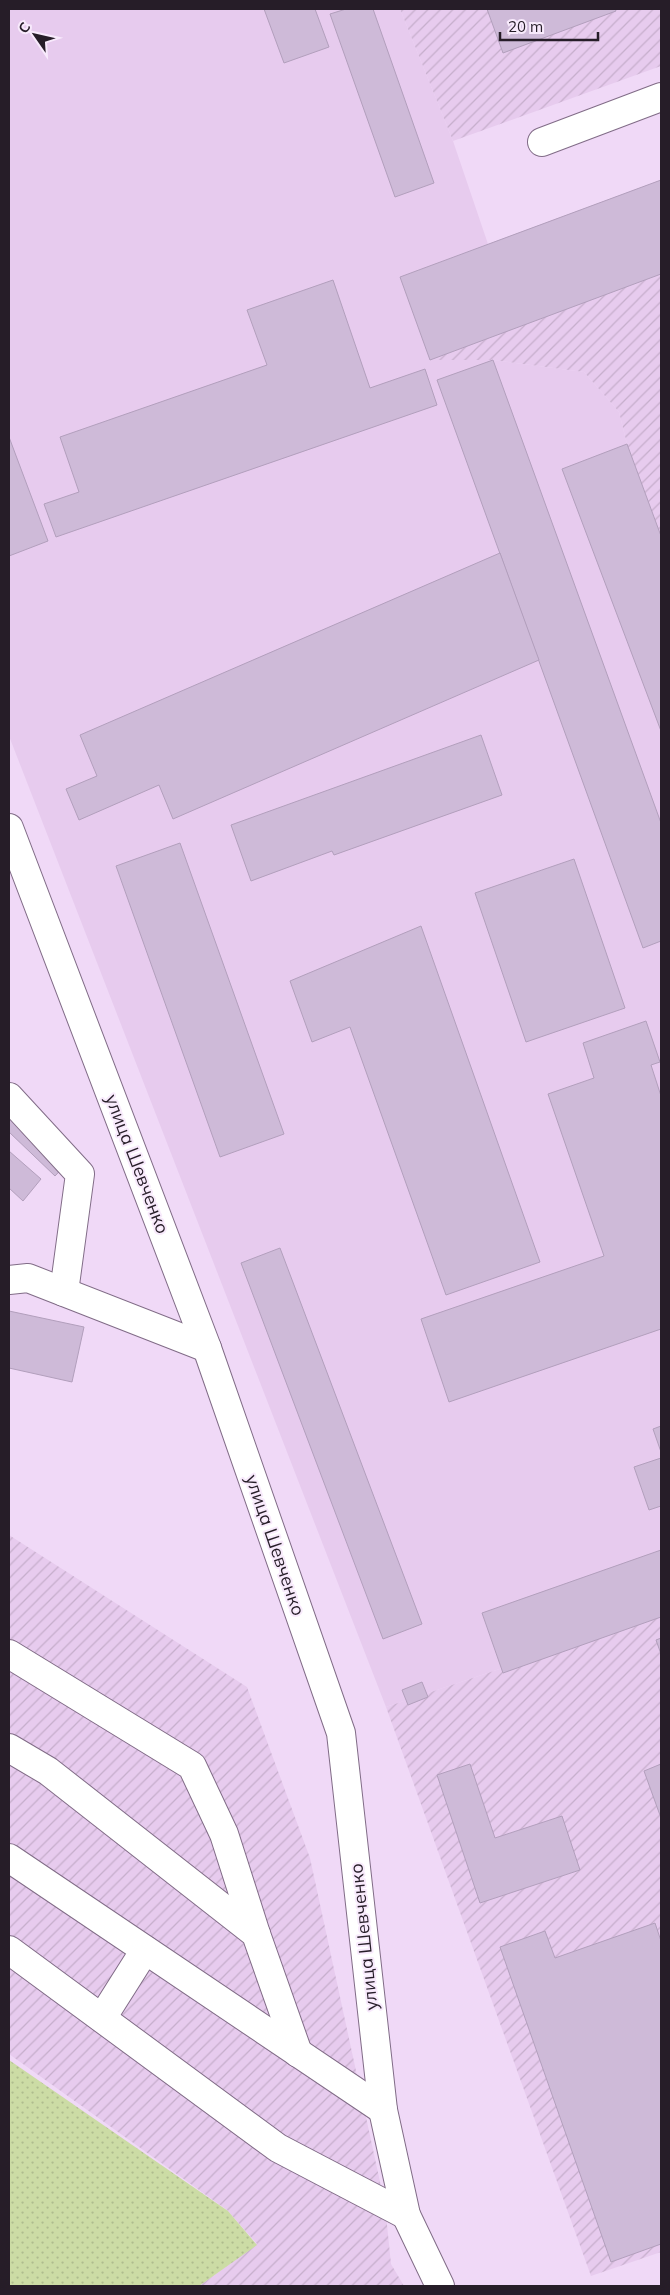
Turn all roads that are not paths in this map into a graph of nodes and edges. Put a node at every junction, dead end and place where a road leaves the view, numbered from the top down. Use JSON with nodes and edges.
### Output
{"nodes":[{"id":1,"x":661,"y":97,"type":"edge"},
{"id":2,"x":542,"y":142,"type":"dead end"},
{"id":3,"x":9,"y":828,"type":"edge"},
{"id":4,"x":9,"y":1097,"type":"edge"},
{"id":5,"x":9,"y":1260,"type":"edge"},
{"id":6,"x":19,"y":1279,"type":"edge"},
{"id":7,"x":64,"y":1292,"type":"junction"},
{"id":8,"x":207,"y":1348,"type":"junction"},
{"id":9,"x":9,"y":1654,"type":"edge"},
{"id":10,"x":9,"y":1748,"type":"edge"},
{"id":11,"x":9,"y":1858,"type":"edge"},
{"id":12,"x":256,"y":1934,"type":"junction"},
{"id":13,"x":9,"y":1950,"type":"edge"},
{"id":14,"x":145,"y":1950,"type":"junction"},
{"id":15,"x":102,"y":2018,"type":"junction"},
{"id":16,"x":298,"y":2053,"type":"junction"},
{"id":17,"x":383,"y":2110,"type":"junction"},
{"id":18,"x":406,"y":2215,"type":"junction"},
{"id":19,"x":440,"y":2286,"type":"edge"}],
"edges":[{"from":1,"to":2,"type":"street"},
{"from":3,"to":8,"type":"street","name":"улица Шевченко"},
{"from":4,"to":7,"type":"street"},
{"from":5,"to":6,"type":"street"},
{"from":6,"to":7,"type":"street"},
{"from":7,"to":8,"type":"street"},
{"from":8,"to":17,"type":"street","name":"улица Шевченко"},
{"from":9,"to":12,"type":"street"},
{"from":10,"to":12,"type":"street"},
{"from":11,"to":14,"type":"street"},
{"from":12,"to":16,"type":"street"},
{"from":13,"to":15,"type":"street"},
{"from":14,"to":15,"type":"street"},
{"from":14,"to":16,"type":"street"},
{"from":15,"to":18,"type":"street"},
{"from":16,"to":17,"type":"street"},
{"from":17,"to":18,"type":"street","name":"улица Шевченко"},
{"from":18,"to":19,"type":"street","name":"улица Шевченко"}]}
